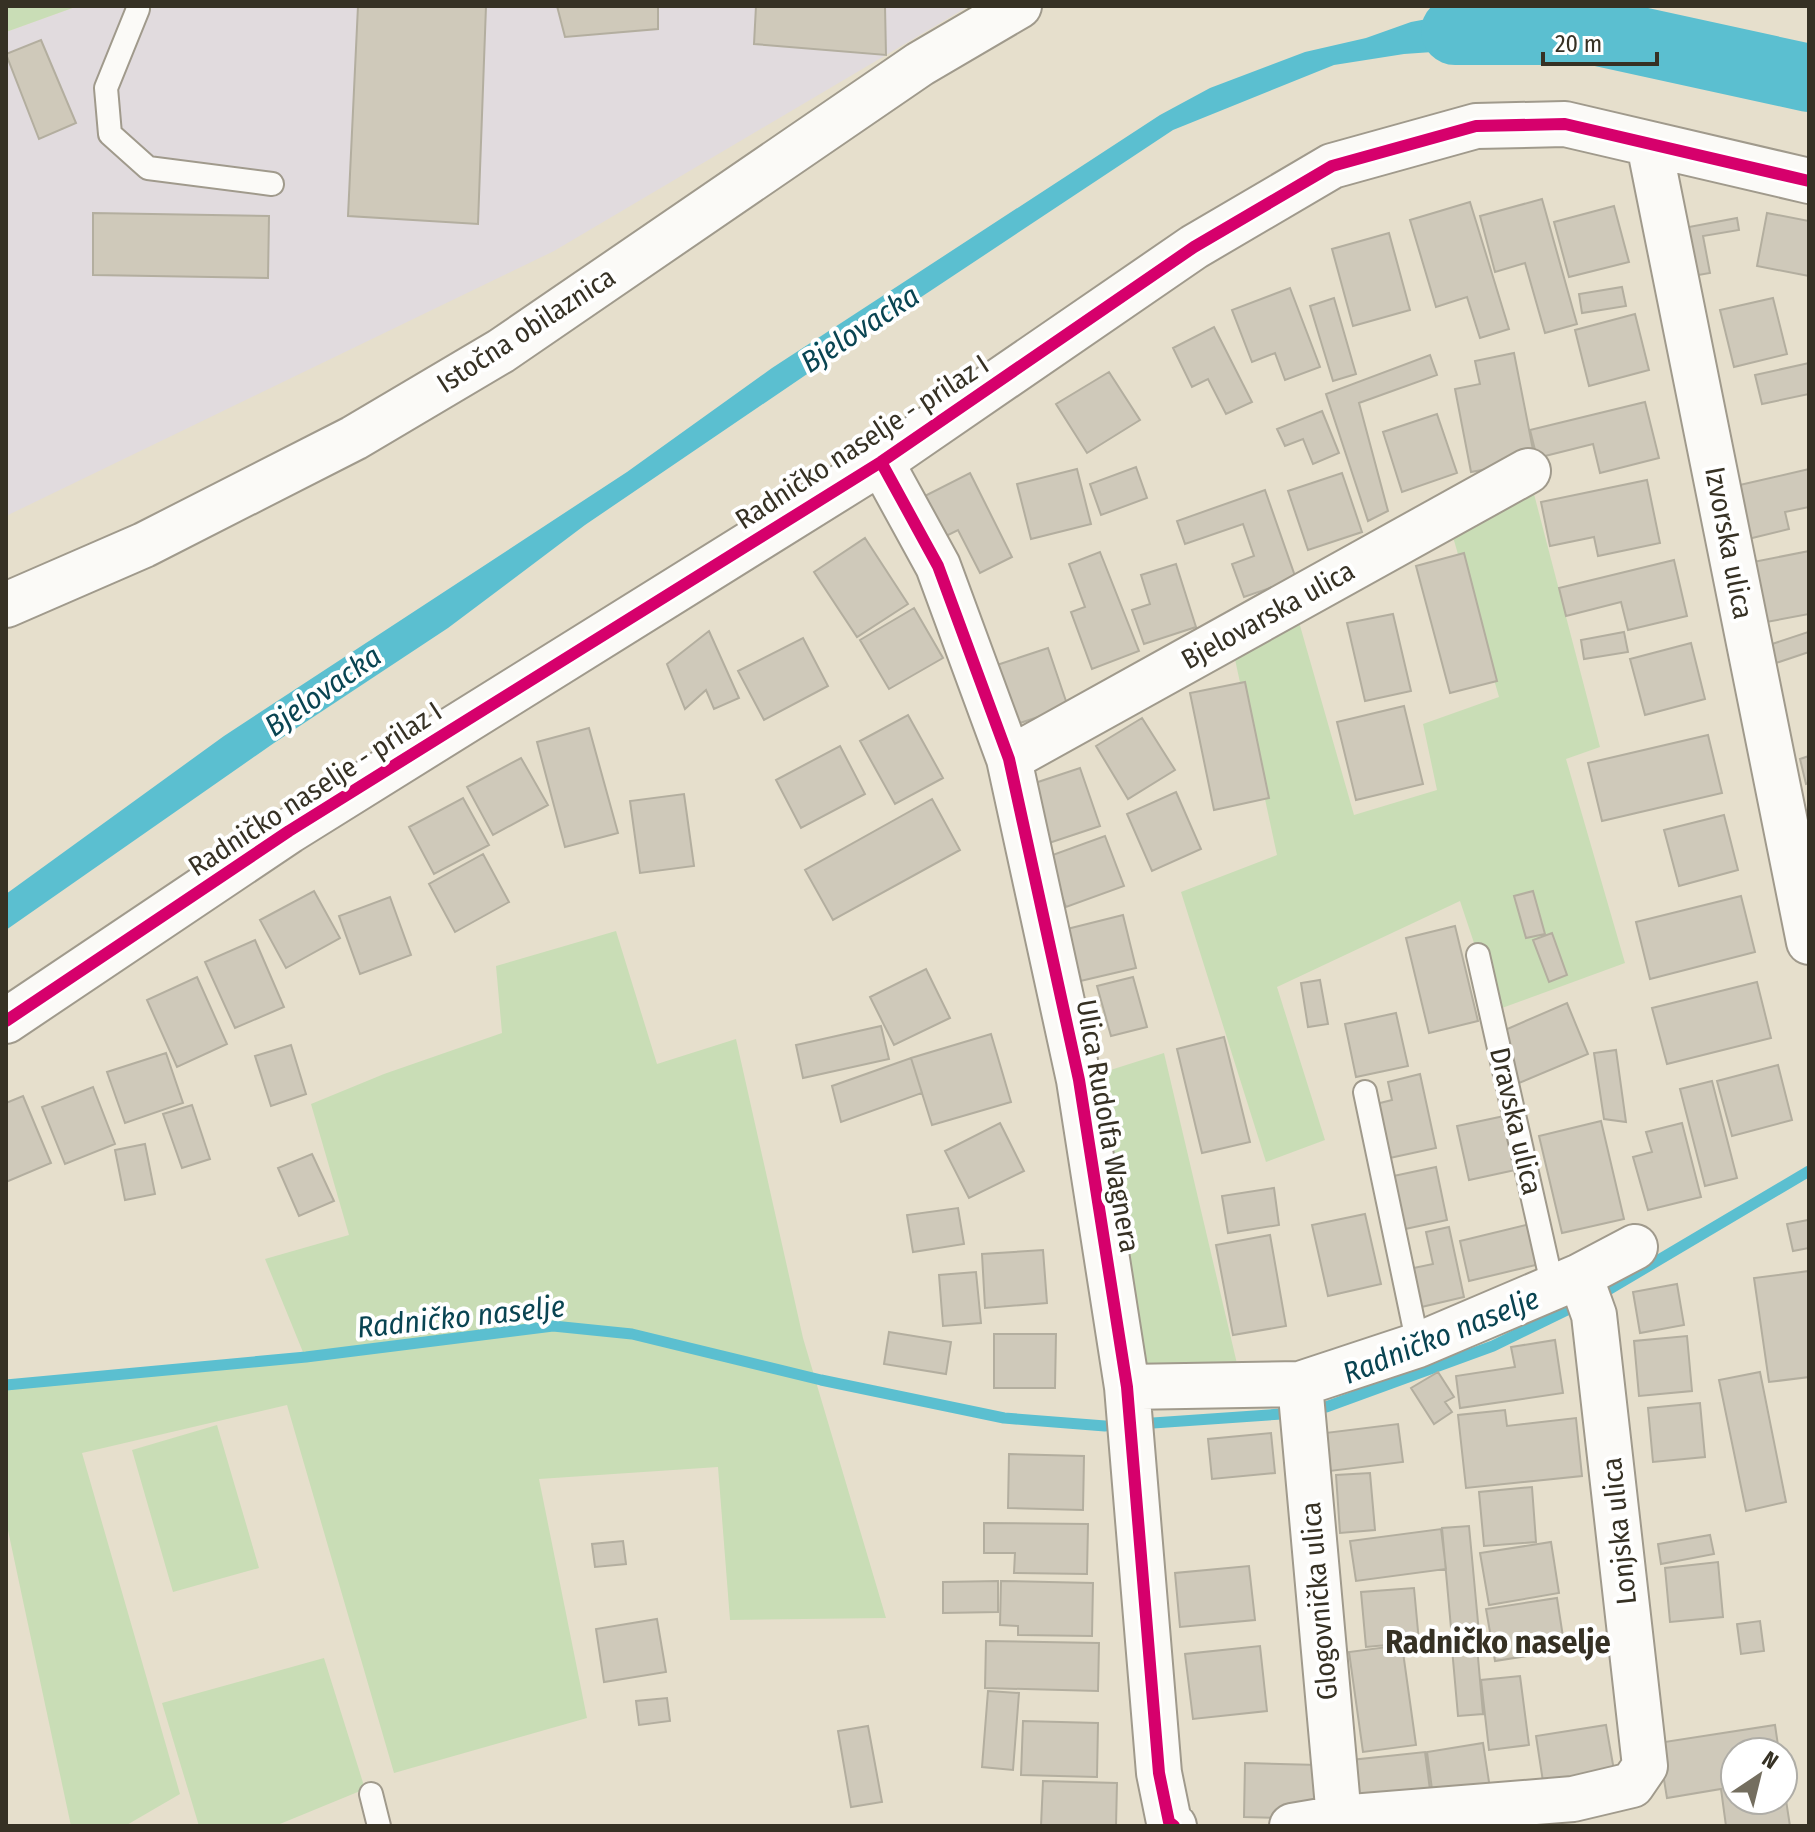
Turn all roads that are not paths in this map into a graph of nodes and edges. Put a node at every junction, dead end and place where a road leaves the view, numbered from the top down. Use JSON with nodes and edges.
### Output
{"nodes":[{"id":1,"x":137,"y":6,"type":"edge"},
{"id":2,"x":1019,"y":6,"type":"edge"},
{"id":3,"x":1649,"y":144,"type":"junction"},
{"id":4,"x":1809,"y":181,"type":"edge"},
{"id":5,"x":272,"y":184,"type":"dead end"},
{"id":6,"x":881,"y":462,"type":"junction"},
{"id":7,"x":1528,"y":471,"type":"dead end"},
{"id":8,"x":6,"y":605,"type":"edge"},
{"id":9,"x":1009,"y":759,"type":"junction"},
{"id":10,"x":1809,"y":942,"type":"edge"},
{"id":11,"x":1478,"y":955,"type":"dead end"},
{"id":12,"x":6,"y":1021,"type":"edge"},
{"id":13,"x":1365,"y":1092,"type":"dead end"},
{"id":14,"x":1635,"y":1247,"type":"dead end"},
{"id":15,"x":1567,"y":1282,"type":"junction"},
{"id":16,"x":1418,"y":1345,"type":"junction"},
{"id":17,"x":1300,"y":1384,"type":"junction"},
{"id":18,"x":1127,"y":1387,"type":"junction"},
{"id":19,"x":371,"y":1794,"type":"dead end"},
{"id":20,"x":1339,"y":1818,"type":"junction"},
{"id":21,"x":379,"y":1826,"type":"edge"},
{"id":22,"x":1174,"y":1826,"type":"edge"},
{"id":23,"x":1292,"y":1826,"type":"edge"}],
"edges":[{"from":1,"to":5,"type":"lane"},
{"from":2,"to":8,"type":"street","name":"Istočna obilaznica"},
{"from":3,"to":4,"type":"street","name":"Radničko naselje - prilaz I"},
{"from":3,"to":6,"type":"street","name":"Radničko naselje - prilaz I"},
{"from":3,"to":10,"type":"street","name":"Izvorska ulica"},
{"from":6,"to":9,"type":"street","name":"Ulica Rudolfa Wagnera"},
{"from":6,"to":12,"type":"street","name":"Radničko naselje - prilaz I"},
{"from":7,"to":9,"type":"street","name":"Bjelovarska ulica"},
{"from":9,"to":18,"type":"street","name":"Ulica Rudolfa Wagnera"},
{"from":11,"to":15,"type":"lane","name":"Dravska ulica"},
{"from":13,"to":16,"type":"lane"},
{"from":14,"to":15,"type":"street"},
{"from":15,"to":16,"type":"street"},
{"from":15,"to":20,"type":"street","name":"Lonjska ulica"},
{"from":16,"to":17,"type":"street"},
{"from":17,"to":18,"type":"street"},
{"from":17,"to":20,"type":"street","name":"Glogovnička ulica"},
{"from":18,"to":22,"type":"street","name":"Ulica Rudolfa Wagnera"},
{"from":19,"to":21,"type":"lane"},
{"from":20,"to":23,"type":"street"}]}
